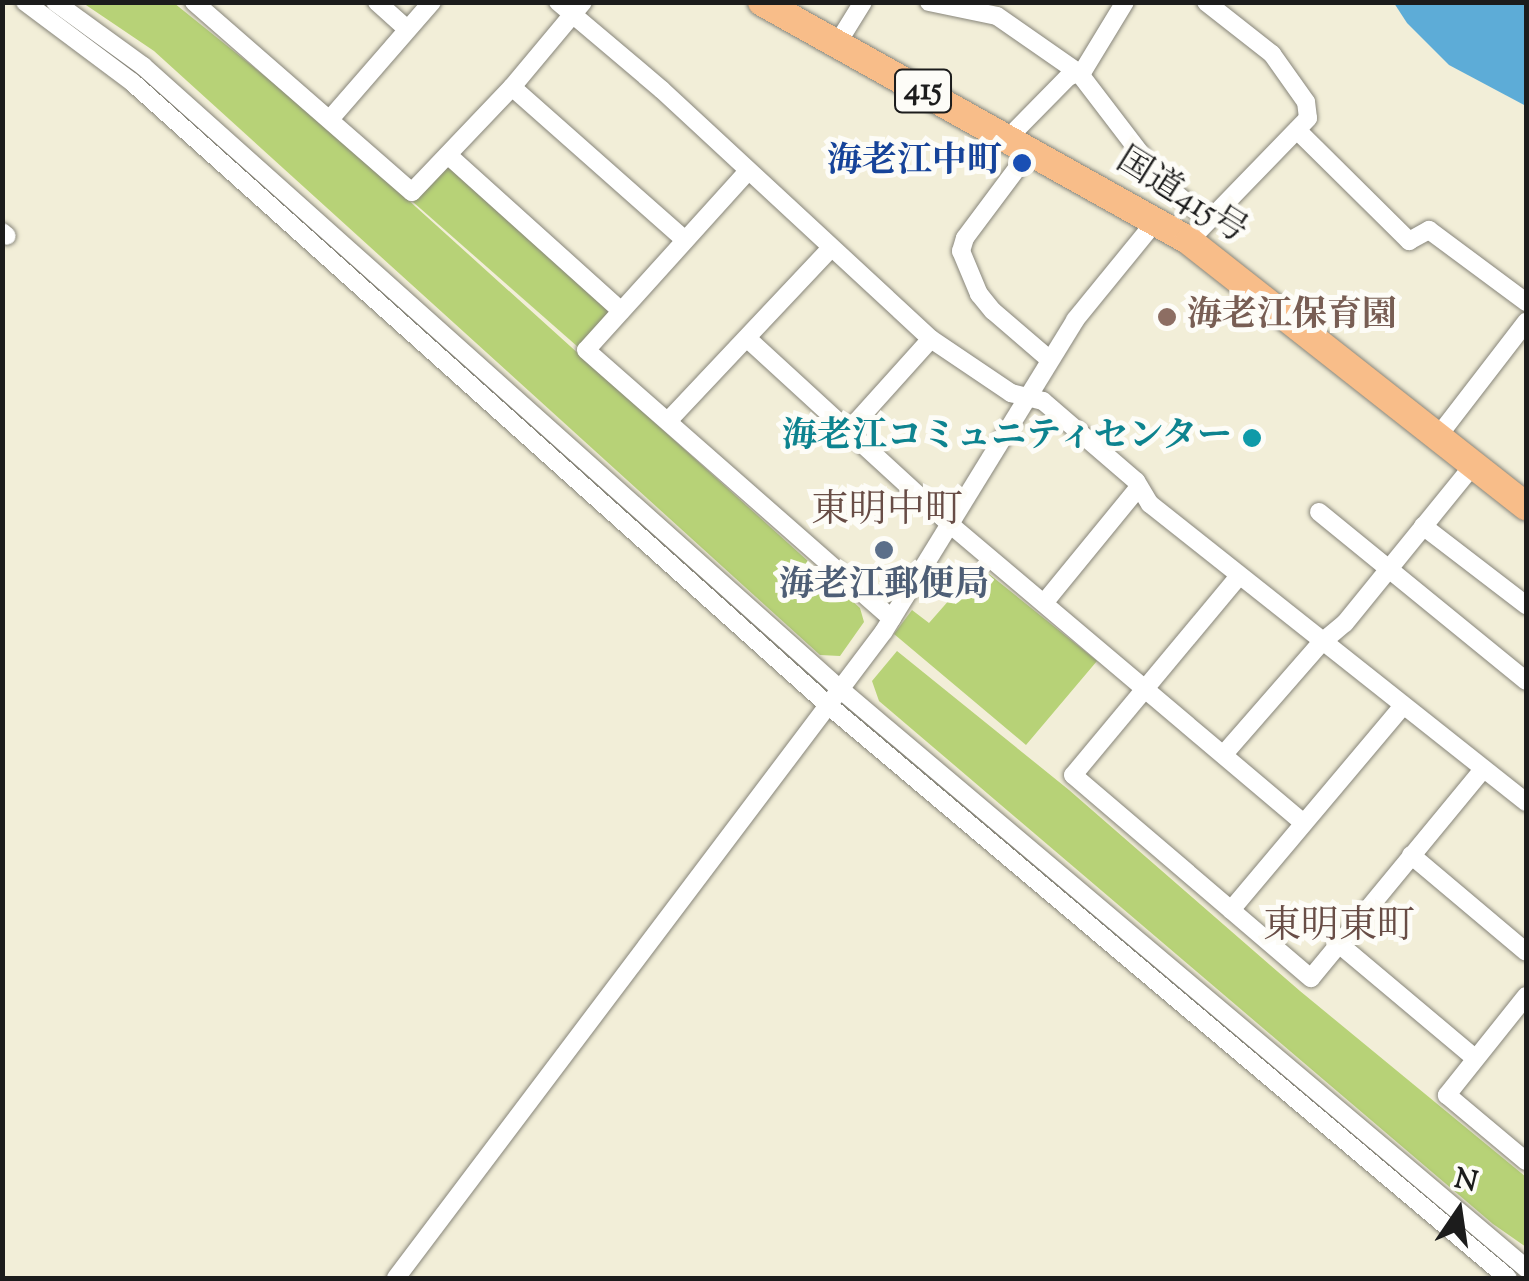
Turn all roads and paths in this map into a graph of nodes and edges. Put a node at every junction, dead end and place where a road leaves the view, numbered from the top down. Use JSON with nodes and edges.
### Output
{"nodes":[{"id":1,"x":25,"y":2,"type":"edge"},
{"id":2,"x":55,"y":2,"type":"edge"},
{"id":3,"x":194,"y":2,"type":"edge"},
{"id":4,"x":378,"y":2,"type":"edge"},
{"id":5,"x":432,"y":2,"type":"edge"},
{"id":6,"x":558,"y":2,"type":"edge"},
{"id":7,"x":762,"y":2,"type":"edge"},
{"id":8,"x":863,"y":2,"type":"edge"},
{"id":9,"x":929,"y":2,"type":"edge"},
{"id":10,"x":1124,"y":2,"type":"edge"},
{"id":11,"x":1206,"y":2,"type":"edge"},
{"id":12,"x":578,"y":9,"type":"edge"},
{"id":13,"x":408,"y":29,"type":"junction"},
{"id":14,"x":837,"y":44,"type":"junction"},
{"id":15,"x":1079,"y":72,"type":"junction"},
{"id":16,"x":512,"y":87,"type":"junction"},
{"id":17,"x":331,"y":118,"type":"junction"},
{"id":18,"x":1297,"y":130,"type":"junction"},
{"id":19,"x":1020,"y":144,"type":"junction"},
{"id":20,"x":448,"y":155,"type":"junction"},
{"id":21,"x":748,"y":172,"type":"junction"},
{"id":22,"x":1154,"y":222,"type":"junction"},
{"id":23,"x":1198,"y":231,"type":"junction"},
{"id":24,"x":685,"y":240,"type":"junction"},
{"id":25,"x":831,"y":248,"type":"junction"},
{"id":26,"x":1526,"y":302,"type":"edge"},
{"id":27,"x":621,"y":311,"type":"junction"},
{"id":28,"x":1526,"y":322,"type":"edge"},
{"id":29,"x":931,"y":339,"type":"junction"},
{"id":30,"x":749,"y":340,"type":"junction"},
{"id":31,"x":1050,"y":360,"type":"junction"},
{"id":32,"x":1028,"y":397,"type":"junction"},
{"id":33,"x":668,"y":421,"type":"junction"},
{"id":34,"x":849,"y":430,"type":"junction"},
{"id":35,"x":1439,"y":435,"type":"junction"},
{"id":36,"x":1475,"y":464,"type":"junction"},
{"id":37,"x":1140,"y":487,"type":"junction"},
{"id":38,"x":1526,"y":506,"type":"edge"},
{"id":39,"x":1319,"y":512,"type":"dead end"},
{"id":40,"x":952,"y":526,"type":"junction"},
{"id":41,"x":1424,"y":526,"type":"junction"},
{"id":42,"x":1389,"y":569,"type":"junction"},
{"id":43,"x":1240,"y":576,"type":"junction"},
{"id":44,"x":1044,"y":603,"type":"junction"},
{"id":45,"x":1526,"y":606,"type":"edge"},
{"id":46,"x":892,"y":619,"type":"junction"},
{"id":47,"x":1327,"y":637,"type":"junction"},
{"id":48,"x":1526,"y":681,"type":"edge"},
{"id":49,"x":1147,"y":689,"type":"junction"},
{"id":50,"x":840,"y":690,"type":"junction"},
{"id":51,"x":828,"y":705,"type":"junction"},
{"id":52,"x":1402,"y":707,"type":"junction"},
{"id":53,"x":1224,"y":754,"type":"junction"},
{"id":54,"x":1484,"y":770,"type":"junction"},
{"id":55,"x":1526,"y":802,"type":"edge"},
{"id":56,"x":1304,"y":823,"type":"junction"},
{"id":57,"x":1412,"y":855,"type":"junction"},
{"id":58,"x":1231,"y":910,"type":"junction"},
{"id":59,"x":1339,"y":944,"type":"junction"},
{"id":60,"x":1526,"y":952,"type":"edge"},
{"id":61,"x":1526,"y":996,"type":"edge"},
{"id":62,"x":1475,"y":1058,"type":"junction"},
{"id":63,"x":1526,"y":1161,"type":"edge"},
{"id":64,"x":1526,"y":1268,"type":"edge"},
{"id":65,"x":396,"y":1278,"type":"edge"},
{"id":66,"x":1508,"y":1278,"type":"edge"}],
"edges":[{"from":1,"to":51,"type":"street"},
{"from":2,"to":50,"type":"street"},
{"from":3,"to":17,"type":"street"},
{"from":4,"to":13,"type":"street"},
{"from":5,"to":13,"type":"street"},
{"from":6,"to":12,"type":"street"},
{"from":7,"to":14,"type":"highway","name":"国道415号","number":"415"},
{"from":8,"to":14,"type":"street"},
{"from":9,"to":15,"type":"street"},
{"from":10,"to":15,"type":"street"},
{"from":11,"to":18,"type":"street"},
{"from":12,"to":16,"type":"street"},
{"from":12,"to":21,"type":"street"},
{"from":13,"to":17,"type":"street"},
{"from":14,"to":19,"type":"highway","name":"国道415号","number":"415"},
{"from":15,"to":19,"type":"street"},
{"from":15,"to":23,"type":"street"},
{"from":16,"to":20,"type":"street"},
{"from":16,"to":24,"type":"street"},
{"from":17,"to":20,"type":"street"},
{"from":18,"to":23,"type":"street"},
{"from":18,"to":26,"type":"street"},
{"from":19,"to":22,"type":"highway","name":"国道415号","number":"415"},
{"from":19,"to":31,"type":"street"},
{"from":20,"to":27,"type":"street"},
{"from":21,"to":24,"type":"street"},
{"from":21,"to":25,"type":"street"},
{"from":22,"to":23,"type":"highway","name":"国道415号","number":"415"},
{"from":22,"to":31,"type":"street"},
{"from":23,"to":35,"type":"highway","name":"国道415号","number":"415"},
{"from":24,"to":27,"type":"street"},
{"from":25,"to":29,"type":"street"},
{"from":25,"to":30,"type":"street"},
{"from":27,"to":33,"type":"street"},
{"from":28,"to":35,"type":"street"},
{"from":29,"to":32,"type":"street"},
{"from":29,"to":34,"type":"street"},
{"from":30,"to":33,"type":"street"},
{"from":30,"to":34,"type":"street"},
{"from":31,"to":32,"type":"street"},
{"from":32,"to":37,"type":"street"},
{"from":32,"to":40,"type":"street"},
{"from":33,"to":46,"type":"street"},
{"from":34,"to":40,"type":"street"},
{"from":35,"to":36,"type":"highway","name":"国道415号","number":"415"},
{"from":36,"to":38,"type":"highway","name":"国道415号","number":"415"},
{"from":36,"to":41,"type":"street"},
{"from":37,"to":43,"type":"street"},
{"from":37,"to":44,"type":"street"},
{"from":39,"to":42,"type":"street"},
{"from":40,"to":44,"type":"street"},
{"from":40,"to":46,"type":"street"},
{"from":41,"to":42,"type":"street"},
{"from":41,"to":45,"type":"street"},
{"from":42,"to":47,"type":"street"},
{"from":42,"to":48,"type":"street"},
{"from":43,"to":47,"type":"street"},
{"from":43,"to":49,"type":"street"},
{"from":44,"to":49,"type":"street"},
{"from":46,"to":50,"type":"street"},
{"from":47,"to":52,"type":"street"},
{"from":47,"to":53,"type":"street"},
{"from":49,"to":53,"type":"street"},
{"from":49,"to":58,"type":"street"},
{"from":50,"to":51,"type":"street"},
{"from":50,"to":64,"type":"street"},
{"from":51,"to":65,"type":"street"},
{"from":51,"to":66,"type":"street"},
{"from":52,"to":54,"type":"street"},
{"from":52,"to":56,"type":"street"},
{"from":53,"to":56,"type":"street"},
{"from":54,"to":55,"type":"street"},
{"from":54,"to":57,"type":"street"},
{"from":56,"to":58,"type":"street"},
{"from":57,"to":59,"type":"street"},
{"from":57,"to":60,"type":"street"},
{"from":58,"to":59,"type":"street"},
{"from":59,"to":62,"type":"street"},
{"from":61,"to":62,"type":"street"},
{"from":62,"to":63,"type":"street"}]}
